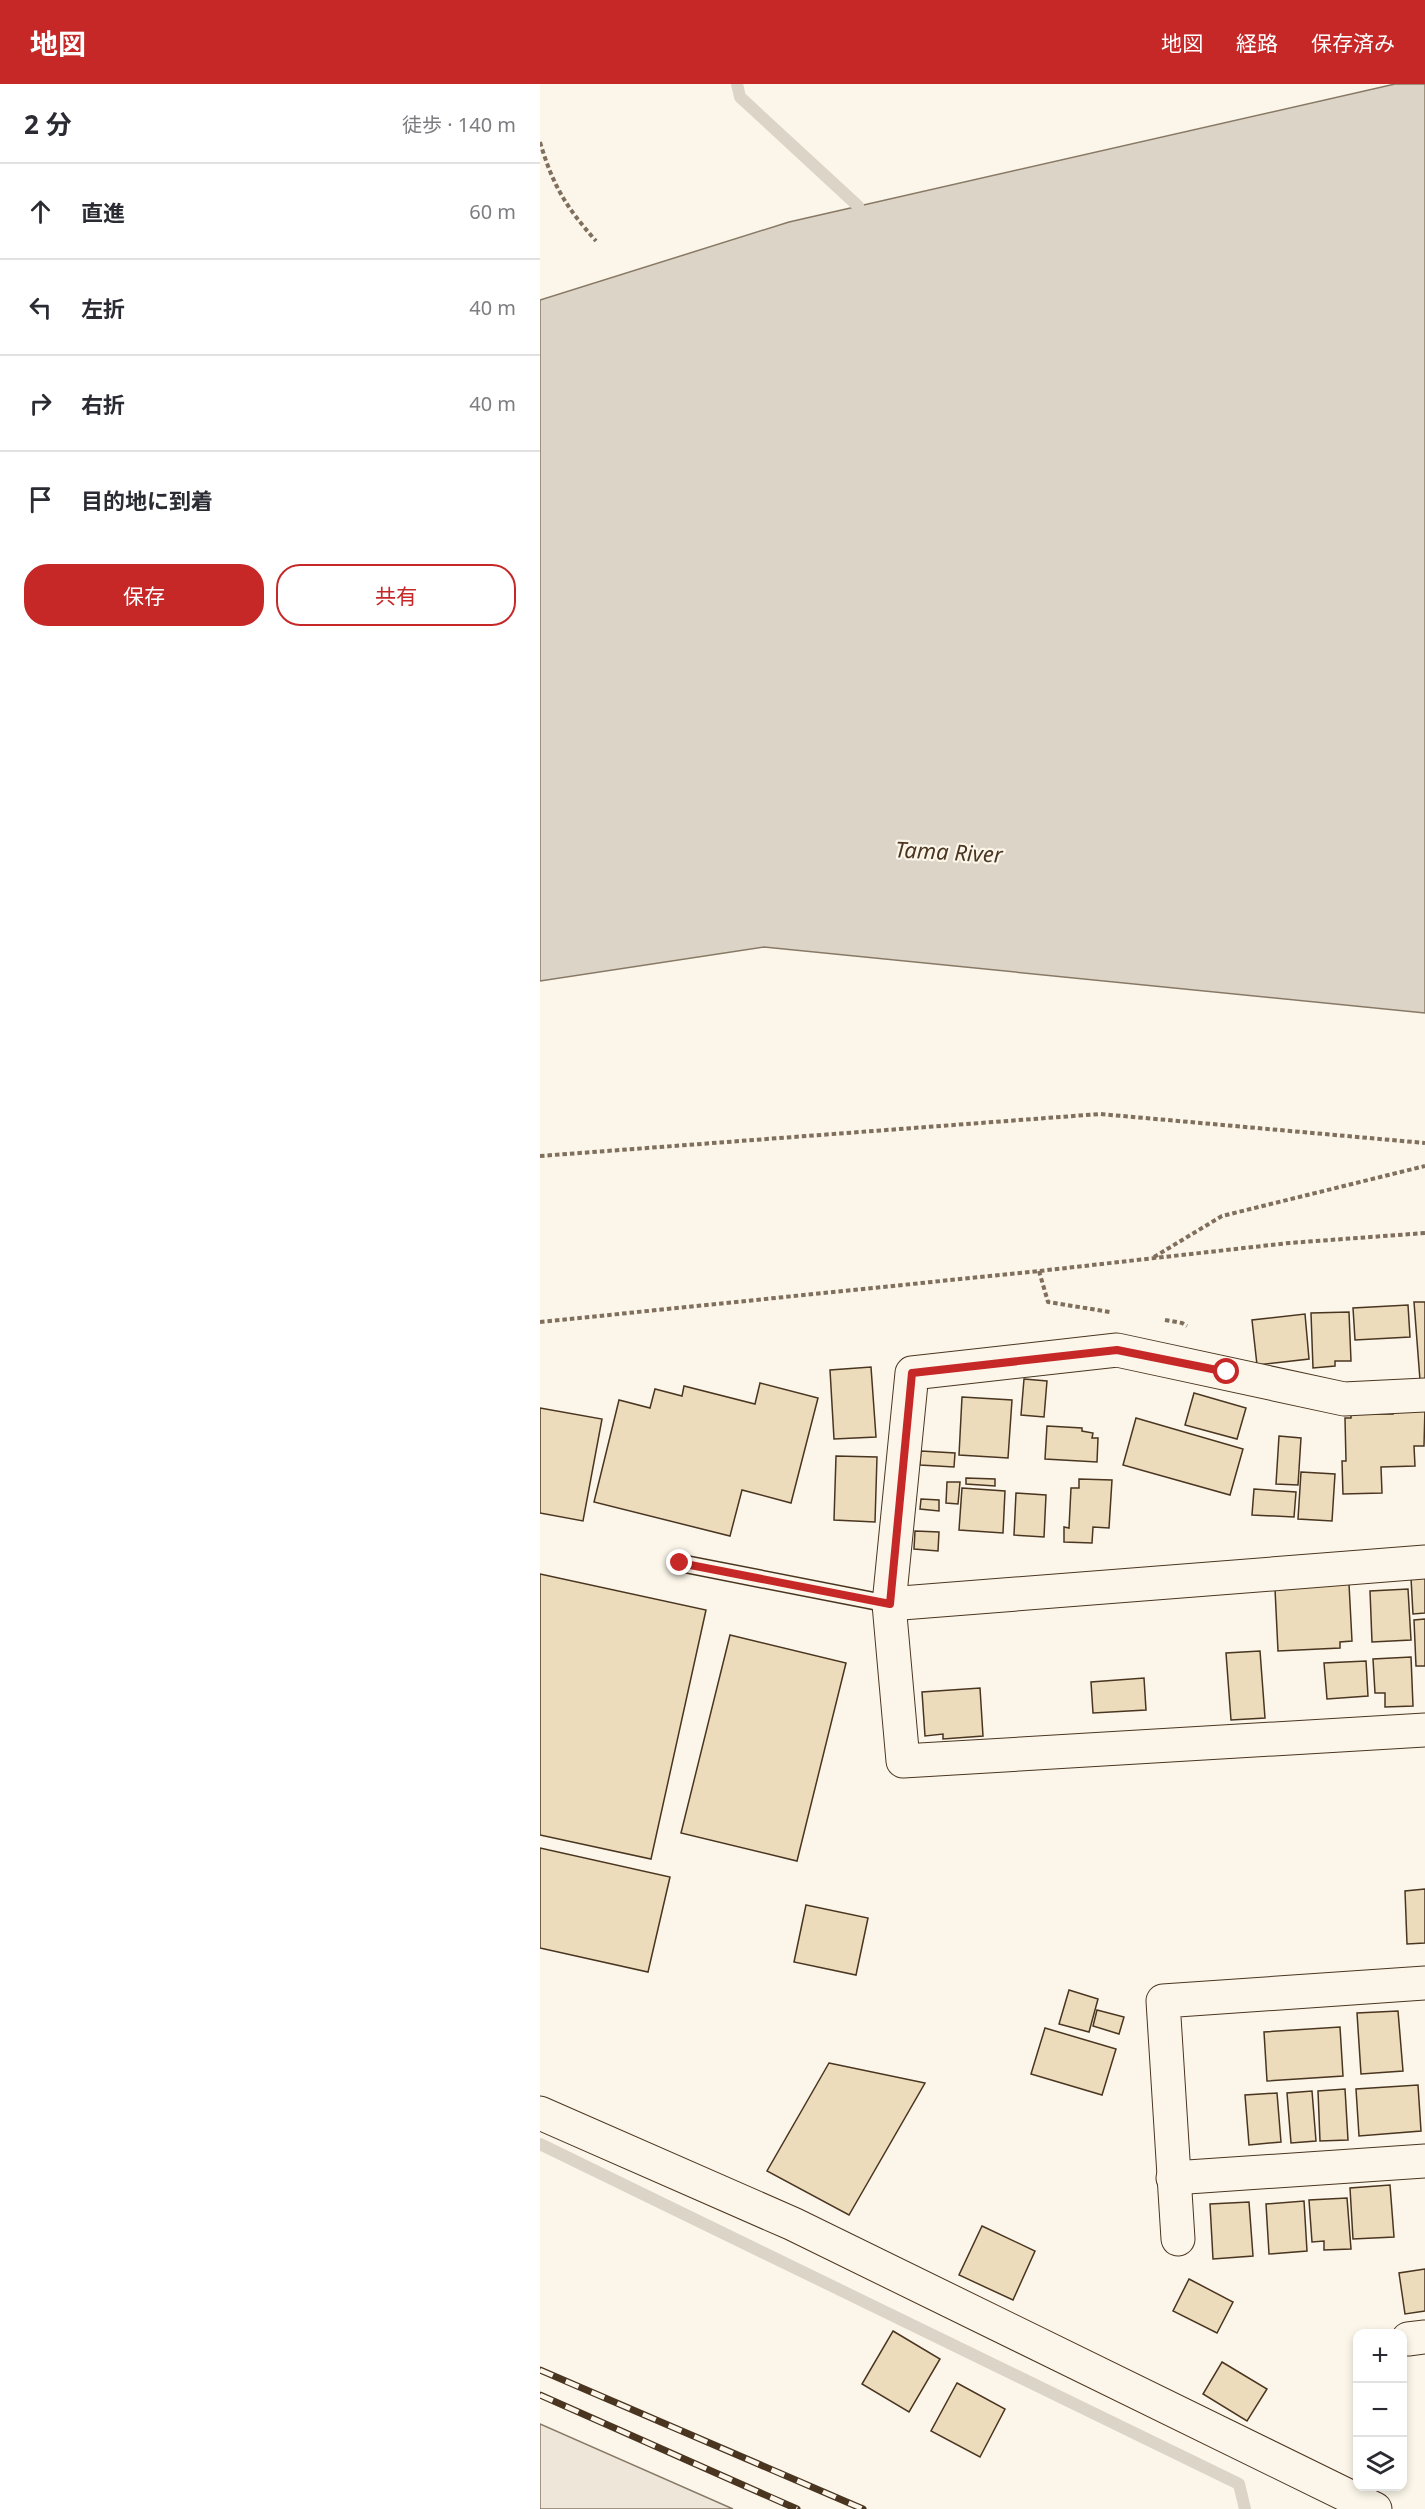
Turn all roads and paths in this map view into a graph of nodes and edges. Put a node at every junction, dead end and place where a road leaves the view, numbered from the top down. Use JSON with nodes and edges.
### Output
{"nodes":[{"id":1,"x":540,"y":142,"type":"edge"},
{"id":2,"x":597,"y":241,"type":"dead end"},
{"id":3,"x":1425,"y":1143,"type":"edge"},
{"id":4,"x":540,"y":1156,"type":"edge"},
{"id":5,"x":1425,"y":1166,"type":"edge"},
{"id":6,"x":1425,"y":1233,"type":"edge"},
{"id":7,"x":1151,"y":1259,"type":"junction"},
{"id":8,"x":540,"y":1322,"type":"edge"},
{"id":9,"x":1425,"y":1395,"type":"edge"},
{"id":10,"x":1425,"y":1562,"type":"edge"},
{"id":11,"x":680,"y":1563,"type":"dead end"},
{"id":12,"x":890,"y":1604,"type":"junction"},
{"id":13,"x":1425,"y":1730,"type":"edge"},
{"id":14,"x":1425,"y":1983,"type":"edge"},
{"id":15,"x":540,"y":2112,"type":"edge"},
{"id":16,"x":1425,"y":2161,"type":"edge"},
{"id":17,"x":1173,"y":2178,"type":"junction"},
{"id":18,"x":1178,"y":2239,"type":"dead end"},
{"id":19,"x":1375,"y":2509,"type":"edge"}],
"edges":[{"from":1,"to":2,"type":"path"},
{"from":3,"to":4,"type":"path"},
{"from":5,"to":7,"type":"path"},
{"from":6,"to":7,"type":"path"},
{"from":7,"to":8,"type":"path"},
{"from":9,"to":12,"type":"street"},
{"from":10,"to":12,"type":"street"},
{"from":11,"to":12,"type":"lane"},
{"from":12,"to":13,"type":"street"},
{"from":14,"to":17,"type":"street"},
{"from":15,"to":19,"type":"street"},
{"from":16,"to":17,"type":"street"},
{"from":17,"to":18,"type":"street"}]}
